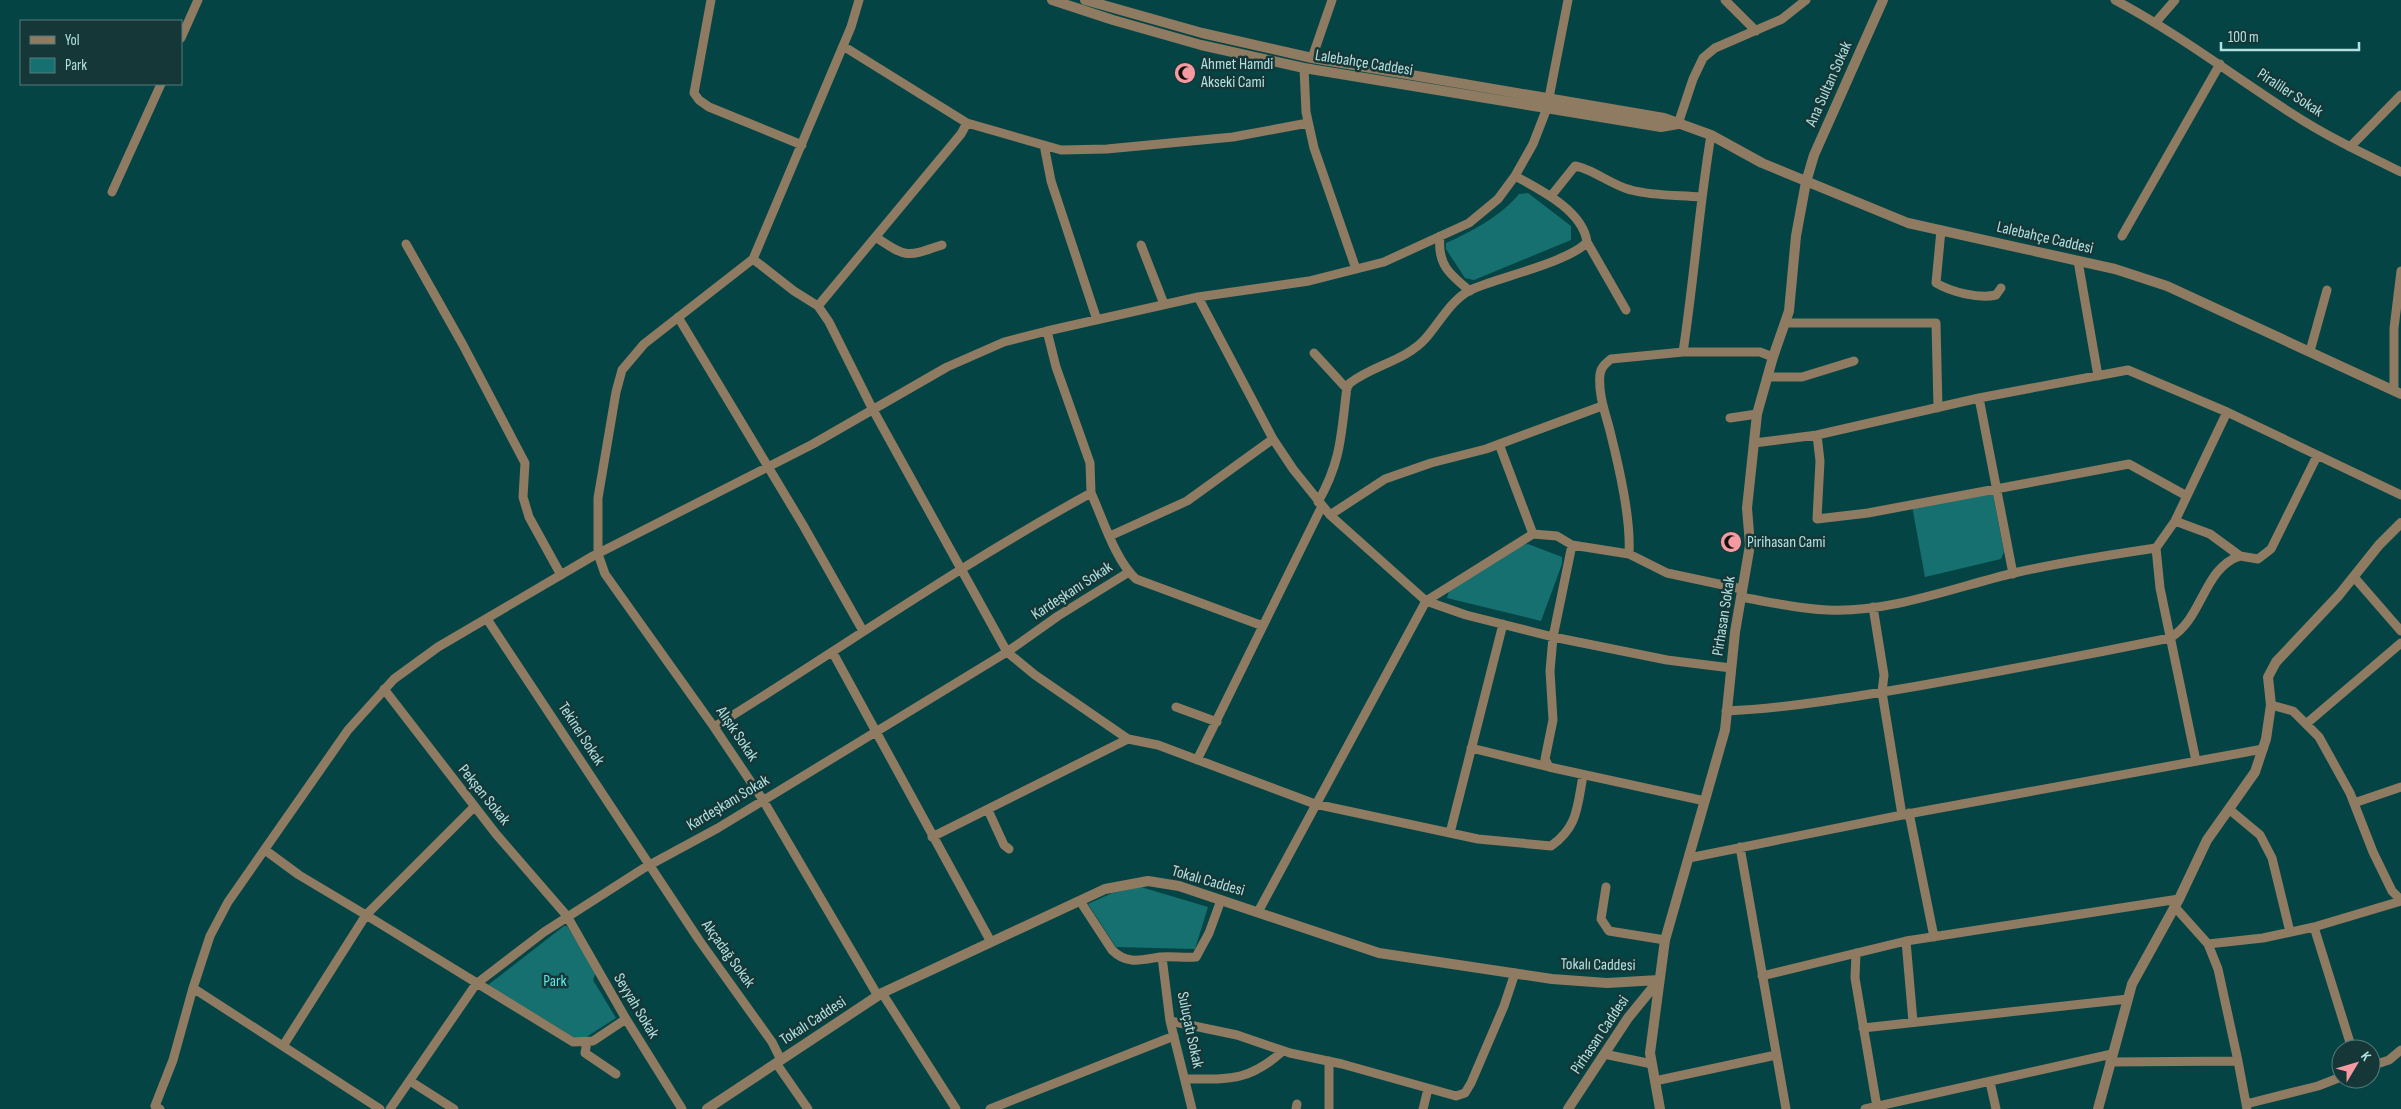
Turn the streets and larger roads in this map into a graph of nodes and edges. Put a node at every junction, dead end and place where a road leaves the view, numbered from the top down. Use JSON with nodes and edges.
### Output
{"nodes":[{"id":1,"x":198,"y":0,"type":"edge"},
{"id":2,"x":711,"y":0,"type":"edge"},
{"id":3,"x":859,"y":0,"type":"edge"},
{"id":4,"x":1052,"y":0,"type":"edge"},
{"id":5,"x":1085,"y":0,"type":"edge"},
{"id":6,"x":1332,"y":0,"type":"edge"},
{"id":7,"x":1568,"y":0,"type":"edge"},
{"id":8,"x":1724,"y":0,"type":"edge"},
{"id":9,"x":1806,"y":0,"type":"edge"},
{"id":10,"x":1883,"y":0,"type":"edge"},
{"id":11,"x":2115,"y":0,"type":"edge"},
{"id":12,"x":2175,"y":0,"type":"edge"},
{"id":13,"x":2156,"y":22,"type":"junction"},
{"id":14,"x":1756,"y":31,"type":"junction"},
{"id":15,"x":182,"y":36,"type":"edge"},
{"id":16,"x":843,"y":46,"type":"junction"},
{"id":17,"x":1312,"y":58,"type":"junction"},
{"id":18,"x":2220,"y":64,"type":"junction"},
{"id":19,"x":1304,"y":68,"type":"junction"},
{"id":20,"x":161,"y":85,"type":"edge"},
{"id":21,"x":2401,"y":95,"type":"edge"},
{"id":22,"x":1550,"y":97,"type":"junction"},
{"id":23,"x":1547,"y":108,"type":"junction"},
{"id":24,"x":967,"y":122,"type":"junction"},
{"id":25,"x":1308,"y":123,"type":"junction"},
{"id":26,"x":1678,"y":124,"type":"junction"},
{"id":27,"x":1711,"y":135,"type":"junction"},
{"id":28,"x":802,"y":145,"type":"junction"},
{"id":29,"x":1044,"y":145,"type":"junction"},
{"id":30,"x":2350,"y":147,"type":"junction"},
{"id":31,"x":2401,"y":172,"type":"edge"},
{"id":32,"x":1515,"y":176,"type":"junction"},
{"id":33,"x":1806,"y":182,"type":"junction"},
{"id":34,"x":112,"y":192,"type":"dead end"},
{"id":35,"x":1551,"y":196,"type":"junction"},
{"id":36,"x":1700,"y":197,"type":"junction"},
{"id":37,"x":1941,"y":230,"type":"junction"},
{"id":38,"x":1440,"y":236,"type":"junction"},
{"id":39,"x":2122,"y":236,"type":"dead end"},
{"id":40,"x":877,"y":238,"type":"junction"},
{"id":41,"x":1587,"y":242,"type":"junction"},
{"id":42,"x":406,"y":244,"type":"dead end"},
{"id":43,"x":942,"y":245,"type":"dead end"},
{"id":44,"x":1142,"y":245,"type":"dead end"},
{"id":45,"x":753,"y":259,"type":"junction"},
{"id":46,"x":2078,"y":261,"type":"junction"},
{"id":47,"x":1356,"y":268,"type":"junction"},
{"id":48,"x":2401,"y":271,"type":"edge"},
{"id":49,"x":2001,"y":288,"type":"dead end"},
{"id":50,"x":1470,"y":290,"type":"junction"},
{"id":51,"x":2327,"y":290,"type":"dead end"},
{"id":52,"x":1198,"y":297,"type":"junction"},
{"id":53,"x":1164,"y":304,"type":"junction"},
{"id":54,"x":818,"y":306,"type":"junction"},
{"id":55,"x":1626,"y":310,"type":"dead end"},
{"id":56,"x":678,"y":317,"type":"junction"},
{"id":57,"x":1097,"y":320,"type":"junction"},
{"id":58,"x":1785,"y":323,"type":"junction"},
{"id":59,"x":1047,"y":331,"type":"junction"},
{"id":60,"x":1683,"y":352,"type":"junction"},
{"id":61,"x":2310,"y":352,"type":"junction"},
{"id":62,"x":1314,"y":353,"type":"dead end"},
{"id":63,"x":1773,"y":357,"type":"junction"},
{"id":64,"x":1854,"y":361,"type":"dead end"},
{"id":65,"x":2098,"y":376,"type":"junction"},
{"id":66,"x":1767,"y":377,"type":"junction"},
{"id":67,"x":1347,"y":388,"type":"junction"},
{"id":68,"x":2398,"y":392,"type":"edge"},
{"id":69,"x":1979,"y":398,"type":"junction"},
{"id":70,"x":1602,"y":406,"type":"junction"},
{"id":71,"x":872,"y":408,"type":"junction"},
{"id":72,"x":1938,"y":408,"type":"junction"},
{"id":73,"x":2227,"y":412,"type":"junction"},
{"id":74,"x":1757,"y":414,"type":"junction"},
{"id":75,"x":1730,"y":418,"type":"dead end"},
{"id":76,"x":1817,"y":435,"type":"junction"},
{"id":77,"x":1273,"y":439,"type":"junction"},
{"id":78,"x":1754,"y":443,"type":"junction"},
{"id":79,"x":1499,"y":444,"type":"junction"},
{"id":80,"x":2318,"y":456,"type":"junction"},
{"id":81,"x":768,"y":468,"type":"junction"},
{"id":82,"x":1996,"y":488,"type":"junction"},
{"id":83,"x":1091,"y":493,"type":"junction"},
{"id":84,"x":2185,"y":495,"type":"junction"},
{"id":85,"x":2401,"y":495,"type":"edge"},
{"id":86,"x":1320,"y":504,"type":"junction"},
{"id":87,"x":1330,"y":516,"type":"junction"},
{"id":88,"x":2174,"y":521,"type":"junction"},
{"id":89,"x":2401,"y":523,"type":"edge"},
{"id":90,"x":1533,"y":534,"type":"junction"},
{"id":91,"x":1110,"y":536,"type":"junction"},
{"id":92,"x":1572,"y":544,"type":"junction"},
{"id":93,"x":2156,"y":548,"type":"junction"},
{"id":94,"x":598,"y":554,"type":"junction"},
{"id":95,"x":1629,"y":554,"type":"junction"},
{"id":96,"x":2240,"y":556,"type":"junction"},
{"id":97,"x":961,"y":570,"type":"junction"},
{"id":98,"x":1129,"y":572,"type":"junction"},
{"id":99,"x":2013,"y":574,"type":"junction"},
{"id":100,"x":561,"y":575,"type":"junction"},
{"id":101,"x":2354,"y":577,"type":"junction"},
{"id":102,"x":1742,"y":593,"type":"junction"},
{"id":103,"x":1426,"y":601,"type":"junction"},
{"id":104,"x":1873,"y":607,"type":"junction"},
{"id":105,"x":487,"y":619,"type":"junction"},
{"id":106,"x":1503,"y":624,"type":"junction"},
{"id":107,"x":1263,"y":626,"type":"junction"},
{"id":108,"x":863,"y":631,"type":"junction"},
{"id":109,"x":2401,"y":631,"type":"edge"},
{"id":110,"x":1553,"y":637,"type":"junction"},
{"id":111,"x":2170,"y":638,"type":"junction"},
{"id":112,"x":2401,"y":643,"type":"edge"},
{"id":113,"x":1007,"y":652,"type":"junction"},
{"id":114,"x":833,"y":653,"type":"junction"},
{"id":115,"x":1731,"y":668,"type":"junction"},
{"id":116,"x":384,"y":689,"type":"junction"},
{"id":117,"x":1882,"y":692,"type":"junction"},
{"id":118,"x":2271,"y":705,"type":"junction"},
{"id":119,"x":1176,"y":707,"type":"dead end"},
{"id":120,"x":1726,"y":711,"type":"junction"},
{"id":121,"x":1217,"y":722,"type":"junction"},
{"id":122,"x":2306,"y":724,"type":"junction"},
{"id":123,"x":714,"y":727,"type":"junction"},
{"id":124,"x":876,"y":732,"type":"junction"},
{"id":125,"x":1128,"y":740,"type":"junction"},
{"id":126,"x":1471,"y":748,"type":"junction"},
{"id":127,"x":2262,"y":749,"type":"junction"},
{"id":128,"x":1197,"y":760,"type":"junction"},
{"id":129,"x":2196,"y":761,"type":"junction"},
{"id":130,"x":1549,"y":767,"type":"junction"},
{"id":131,"x":1583,"y":776,"type":"junction"},
{"id":132,"x":2401,"y":787,"type":"edge"},
{"id":133,"x":762,"y":800,"type":"junction"},
{"id":134,"x":1705,"y":801,"type":"junction"},
{"id":135,"x":2354,"y":803,"type":"junction"},
{"id":136,"x":1315,"y":804,"type":"junction"},
{"id":137,"x":474,"y":807,"type":"junction"},
{"id":138,"x":988,"y":810,"type":"junction"},
{"id":139,"x":2230,"y":810,"type":"junction"},
{"id":140,"x":1906,"y":814,"type":"junction"},
{"id":141,"x":1450,"y":833,"type":"junction"},
{"id":142,"x":932,"y":837,"type":"junction"},
{"id":143,"x":1740,"y":847,"type":"junction"},
{"id":144,"x":1009,"y":849,"type":"dead end"},
{"id":145,"x":265,"y":850,"type":"junction"},
{"id":146,"x":1689,"y":858,"type":"junction"},
{"id":147,"x":649,"y":866,"type":"junction"},
{"id":148,"x":1606,"y":887,"type":"dead end"},
{"id":149,"x":1221,"y":900,"type":"junction"},
{"id":150,"x":2401,"y":900,"type":"edge"},
{"id":151,"x":1080,"y":901,"type":"junction"},
{"id":152,"x":2176,"y":903,"type":"junction"},
{"id":153,"x":1258,"y":912,"type":"junction"},
{"id":154,"x":366,"y":915,"type":"junction"},
{"id":155,"x":567,"y":916,"type":"junction"},
{"id":156,"x":2314,"y":927,"type":"junction"},
{"id":157,"x":2290,"y":932,"type":"junction"},
{"id":158,"x":1934,"y":937,"type":"junction"},
{"id":159,"x":1665,"y":940,"type":"junction"},
{"id":160,"x":1906,"y":941,"type":"junction"},
{"id":161,"x":991,"y":942,"type":"junction"},
{"id":162,"x":2208,"y":944,"type":"junction"},
{"id":163,"x":1856,"y":953,"type":"junction"},
{"id":164,"x":1162,"y":957,"type":"junction"},
{"id":165,"x":1515,"y":973,"type":"junction"},
{"id":166,"x":1762,"y":976,"type":"junction"},
{"id":167,"x":1659,"y":980,"type":"junction"},
{"id":168,"x":476,"y":984,"type":"junction"},
{"id":169,"x":193,"y":988,"type":"junction"},
{"id":170,"x":880,"y":994,"type":"junction"},
{"id":171,"x":2128,"y":1000,"type":"junction"},
{"id":172,"x":626,"y":1019,"type":"junction"},
{"id":173,"x":1170,"y":1021,"type":"junction"},
{"id":174,"x":1913,"y":1022,"type":"junction"},
{"id":175,"x":1863,"y":1028,"type":"junction"},
{"id":176,"x":1174,"y":1036,"type":"junction"},
{"id":177,"x":2349,"y":1039,"type":"edge"},
{"id":178,"x":587,"y":1042,"type":"junction"},
{"id":179,"x":283,"y":1046,"type":"junction"},
{"id":180,"x":2401,"y":1050,"type":"edge"},
{"id":181,"x":1283,"y":1051,"type":"junction"},
{"id":182,"x":1604,"y":1054,"type":"junction"},
{"id":183,"x":1776,"y":1055,"type":"junction"},
{"id":184,"x":1651,"y":1058,"type":"junction"},
{"id":185,"x":2111,"y":1058,"type":"junction"},
{"id":186,"x":1330,"y":1061,"type":"junction"},
{"id":187,"x":778,"y":1062,"type":"junction"},
{"id":188,"x":2238,"y":1062,"type":"junction"},
{"id":189,"x":2381,"y":1063,"type":"edge"},
{"id":190,"x":616,"y":1074,"type":"dead end"},
{"id":191,"x":1185,"y":1079,"type":"junction"},
{"id":192,"x":410,"y":1081,"type":"junction"},
{"id":193,"x":1655,"y":1081,"type":"junction"},
{"id":194,"x":2331,"y":1081,"type":"edge"},
{"id":195,"x":1990,"y":1082,"type":"junction"},
{"id":196,"x":1428,"y":1089,"type":"junction"},
{"id":197,"x":1877,"y":1106,"type":"junction"},
{"id":198,"x":1897,"y":1106,"type":"edge"},
{"id":199,"x":2247,"y":1107,"type":"edge"},
{"id":200,"x":156,"y":1108,"type":"edge"},
{"id":201,"x":380,"y":1109,"type":"edge"},
{"id":202,"x":390,"y":1109,"type":"edge"},
{"id":203,"x":454,"y":1109,"type":"edge"},
{"id":204,"x":682,"y":1109,"type":"edge"},
{"id":205,"x":707,"y":1109,"type":"edge"},
{"id":206,"x":808,"y":1109,"type":"edge"},
{"id":207,"x":956,"y":1109,"type":"edge"},
{"id":208,"x":990,"y":1109,"type":"edge"},
{"id":209,"x":1192,"y":1109,"type":"edge"},
{"id":210,"x":1329,"y":1109,"type":"edge"},
{"id":211,"x":1423,"y":1109,"type":"edge"},
{"id":212,"x":1568,"y":1109,"type":"edge"},
{"id":213,"x":1660,"y":1109,"type":"edge"},
{"id":214,"x":1786,"y":1109,"type":"edge"},
{"id":215,"x":1865,"y":1109,"type":"edge"},
{"id":216,"x":1996,"y":1109,"type":"edge"},
{"id":217,"x":2098,"y":1109,"type":"edge"}],
"edges":[{"from":1,"to":15,"type":"street"},
{"from":2,"to":28,"type":"street"},
{"from":3,"to":16,"type":"street"},
{"from":4,"to":19,"type":"street","name":"Lalebahçe Caddesi"},
{"from":5,"to":17,"type":"street","name":"Lalebahçe Caddesi"},
{"from":6,"to":17,"type":"street"},
{"from":7,"to":22,"type":"street"},
{"from":8,"to":14,"type":"street"},
{"from":9,"to":14,"type":"street"},
{"from":10,"to":33,"type":"street","name":"Ana Sultan Sokak"},
{"from":11,"to":13,"type":"street","name":"Piraliler Sokak"},
{"from":12,"to":13,"type":"street"},
{"from":13,"to":18,"type":"street","name":"Piraliler Sokak"},
{"from":14,"to":26,"type":"street"},
{"from":16,"to":24,"type":"street"},
{"from":16,"to":28,"type":"street"},
{"from":17,"to":22,"type":"street","name":"Lalebahçe Caddesi"},
{"from":18,"to":30,"type":"street","name":"Piraliler Sokak"},
{"from":18,"to":39,"type":"street"},
{"from":19,"to":23,"type":"street","name":"Lalebahçe Caddesi"},
{"from":19,"to":25,"type":"street"},
{"from":20,"to":34,"type":"street"},
{"from":21,"to":30,"type":"street"},
{"from":22,"to":23,"type":"street"},
{"from":22,"to":26,"type":"street","name":"Lalebahçe Caddesi"},
{"from":23,"to":26,"type":"street","name":"Lalebahçe Caddesi"},
{"from":23,"to":32,"type":"street"},
{"from":24,"to":29,"type":"street"},
{"from":24,"to":40,"type":"street"},
{"from":25,"to":29,"type":"street"},
{"from":25,"to":47,"type":"street"},
{"from":26,"to":27,"type":"street","name":"Lalebahçe Caddesi"},
{"from":27,"to":33,"type":"street","name":"Lalebahçe Caddesi"},
{"from":27,"to":36,"type":"street"},
{"from":28,"to":45,"type":"street"},
{"from":29,"to":57,"type":"street"},
{"from":30,"to":31,"type":"street","name":"Piraliler Sokak"},
{"from":32,"to":35,"type":"street"},
{"from":32,"to":38,"type":"street"},
{"from":33,"to":37,"type":"street","name":"Lalebahçe Caddesi"},
{"from":33,"to":58,"type":"street","name":"Pirhasan Sokak"},
{"from":35,"to":36,"type":"street"},
{"from":35,"to":41,"type":"street"},
{"from":36,"to":60,"type":"street"},
{"from":37,"to":46,"type":"street","name":"Lalebahçe Caddesi"},
{"from":37,"to":49,"type":"street"},
{"from":38,"to":47,"type":"street"},
{"from":38,"to":50,"type":"street"},
{"from":40,"to":43,"type":"street"},
{"from":40,"to":54,"type":"street"},
{"from":41,"to":50,"type":"street"},
{"from":41,"to":55,"type":"street"},
{"from":42,"to":100,"type":"street"},
{"from":44,"to":53,"type":"street"},
{"from":45,"to":54,"type":"street"},
{"from":45,"to":56,"type":"street","name":"Alışık Sokak"},
{"from":46,"to":61,"type":"street","name":"Lalebahçe Caddesi"},
{"from":46,"to":65,"type":"street"},
{"from":47,"to":52,"type":"street"},
{"from":48,"to":68,"type":"street"},
{"from":50,"to":67,"type":"street"},
{"from":51,"to":61,"type":"street"},
{"from":52,"to":53,"type":"street"},
{"from":52,"to":77,"type":"street"},
{"from":53,"to":57,"type":"street"},
{"from":54,"to":71,"type":"street"},
{"from":56,"to":81,"type":"street"},
{"from":56,"to":94,"type":"street","name":"Alışık Sokak"},
{"from":57,"to":59,"type":"street"},
{"from":58,"to":63,"type":"street","name":"Pirhasan Sokak"},
{"from":58,"to":72,"type":"street"},
{"from":59,"to":71,"type":"street"},
{"from":59,"to":83,"type":"street"},
{"from":60,"to":63,"type":"street"},
{"from":60,"to":70,"type":"street"},
{"from":61,"to":68,"type":"street","name":"Lalebahçe Caddesi"},
{"from":62,"to":67,"type":"street"},
{"from":63,"to":66,"type":"street","name":"Pirhasan Sokak"},
{"from":64,"to":66,"type":"street"},
{"from":65,"to":69,"type":"street"},
{"from":65,"to":73,"type":"street"},
{"from":66,"to":74,"type":"street","name":"Pirhasan Sokak"},
{"from":67,"to":86,"type":"street"},
{"from":69,"to":72,"type":"street"},
{"from":69,"to":82,"type":"street"},
{"from":70,"to":79,"type":"street"},
{"from":70,"to":95,"type":"street"},
{"from":71,"to":81,"type":"street"},
{"from":71,"to":97,"type":"street"},
{"from":72,"to":76,"type":"street"},
{"from":73,"to":80,"type":"street"},
{"from":73,"to":84,"type":"street"},
{"from":74,"to":75,"type":"street"},
{"from":74,"to":78,"type":"street","name":"Pirhasan Sokak"},
{"from":76,"to":78,"type":"street"},
{"from":76,"to":82,"type":"street"},
{"from":77,"to":86,"type":"street"},
{"from":77,"to":91,"type":"street"},
{"from":78,"to":102,"type":"street","name":"Pirhasan Sokak"},
{"from":79,"to":87,"type":"street"},
{"from":79,"to":90,"type":"street"},
{"from":80,"to":85,"type":"street"},
{"from":80,"to":96,"type":"street"},
{"from":81,"to":94,"type":"street"},
{"from":81,"to":108,"type":"street"},
{"from":82,"to":84,"type":"street"},
{"from":82,"to":99,"type":"street"},
{"from":83,"to":91,"type":"street"},
{"from":83,"to":97,"type":"street"},
{"from":84,"to":88,"type":"street"},
{"from":86,"to":87,"type":"street"},
{"from":86,"to":107,"type":"street"},
{"from":87,"to":103,"type":"street"},
{"from":88,"to":93,"type":"street"},
{"from":88,"to":96,"type":"street"},
{"from":89,"to":101,"type":"street"},
{"from":90,"to":92,"type":"street"},
{"from":90,"to":103,"type":"street"},
{"from":91,"to":98,"type":"street"},
{"from":92,"to":95,"type":"street"},
{"from":92,"to":110,"type":"street"},
{"from":93,"to":99,"type":"street"},
{"from":93,"to":111,"type":"street"},
{"from":94,"to":100,"type":"street"},
{"from":94,"to":123,"type":"street","name":"Alışık Sokak"},
{"from":95,"to":102,"type":"street"},
{"from":96,"to":111,"type":"street"},
{"from":97,"to":108,"type":"street"},
{"from":97,"to":113,"type":"street"},
{"from":98,"to":107,"type":"street"},
{"from":98,"to":113,"type":"street","name":"Kardeşkanı Sokak"},
{"from":99,"to":104,"type":"street"},
{"from":100,"to":105,"type":"street"},
{"from":101,"to":109,"type":"street"},
{"from":101,"to":118,"type":"street"},
{"from":102,"to":104,"type":"street"},
{"from":102,"to":115,"type":"street","name":"Pirhasan Sokak"},
{"from":103,"to":106,"type":"street"},
{"from":103,"to":136,"type":"street"},
{"from":104,"to":117,"type":"street"},
{"from":105,"to":116,"type":"street"},
{"from":105,"to":147,"type":"street","name":"Tekinel Sokak"},
{"from":106,"to":110,"type":"street"},
{"from":106,"to":126,"type":"street"},
{"from":107,"to":121,"type":"street"},
{"from":108,"to":114,"type":"street"},
{"from":110,"to":115,"type":"street"},
{"from":110,"to":130,"type":"street"},
{"from":111,"to":117,"type":"street"},
{"from":111,"to":129,"type":"street"},
{"from":112,"to":122,"type":"street"},
{"from":113,"to":124,"type":"street","name":"Kardeşkanı Sokak"},
{"from":113,"to":125,"type":"street"},
{"from":114,"to":123,"type":"street"},
{"from":114,"to":124,"type":"street"},
{"from":115,"to":120,"type":"street","name":"Pirhasan Sokak"},
{"from":116,"to":137,"type":"street","name":"Pekşen Sokak"},
{"from":116,"to":145,"type":"street"},
{"from":117,"to":120,"type":"street"},
{"from":117,"to":140,"type":"street"},
{"from":118,"to":122,"type":"street"},
{"from":118,"to":127,"type":"street"},
{"from":119,"to":121,"type":"street"},
{"from":120,"to":134,"type":"street","name":"Pirhasan Sokak"},
{"from":121,"to":128,"type":"street"},
{"from":122,"to":135,"type":"street"},
{"from":123,"to":133,"type":"street","name":"Alışık Sokak"},
{"from":124,"to":133,"type":"street","name":"Kardeşkanı Sokak"},
{"from":124,"to":142,"type":"street"},
{"from":125,"to":128,"type":"street"},
{"from":125,"to":138,"type":"street"},
{"from":126,"to":130,"type":"street"},
{"from":126,"to":141,"type":"street"},
{"from":127,"to":129,"type":"street"},
{"from":127,"to":139,"type":"street"},
{"from":128,"to":136,"type":"street"},
{"from":129,"to":140,"type":"street"},
{"from":130,"to":131,"type":"street"},
{"from":131,"to":134,"type":"street"},
{"from":131,"to":141,"type":"street"},
{"from":132,"to":135,"type":"street"},
{"from":133,"to":147,"type":"street","name":"Kardeşkanı Sokak"},
{"from":133,"to":170,"type":"street","name":"Alışık Sokak"},
{"from":134,"to":146,"type":"street","name":"Pirhasan Sokak"},
{"from":135,"to":150,"type":"street"},
{"from":136,"to":141,"type":"street"},
{"from":136,"to":153,"type":"street"},
{"from":137,"to":154,"type":"street"},
{"from":137,"to":155,"type":"street","name":"Pekşen Sokak"},
{"from":138,"to":142,"type":"street"},
{"from":138,"to":144,"type":"street"},
{"from":139,"to":152,"type":"street"},
{"from":139,"to":157,"type":"street"},
{"from":140,"to":143,"type":"street"},
{"from":140,"to":158,"type":"street"},
{"from":142,"to":161,"type":"street"},
{"from":143,"to":146,"type":"street"},
{"from":143,"to":166,"type":"street"},
{"from":145,"to":154,"type":"street"},
{"from":145,"to":169,"type":"street"},
{"from":146,"to":159,"type":"street","name":"Pirhasan Sokak"},
{"from":147,"to":155,"type":"street","name":"Kardeşkanı Sokak"},
{"from":147,"to":187,"type":"street","name":"Akçadağ Sokak"},
{"from":148,"to":159,"type":"street"},
{"from":149,"to":151,"type":"street","name":"Tokalı Caddesi"},
{"from":149,"to":153,"type":"street","name":"Tokalı Caddesi"},
{"from":149,"to":164,"type":"street"},
{"from":150,"to":156,"type":"street"},
{"from":151,"to":161,"type":"street","name":"Tokalı Caddesi"},
{"from":151,"to":164,"type":"street"},
{"from":152,"to":158,"type":"street"},
{"from":152,"to":162,"type":"street"},
{"from":152,"to":171,"type":"street"},
{"from":153,"to":165,"type":"street","name":"Tokalı Caddesi"},
{"from":154,"to":168,"type":"street"},
{"from":154,"to":179,"type":"street"},
{"from":155,"to":168,"type":"street","name":"Kardeşkanı Sokak"},
{"from":155,"to":172,"type":"street","name":"Seyyah Sokak"},
{"from":156,"to":157,"type":"street"},
{"from":156,"to":177,"type":"street"},
{"from":157,"to":162,"type":"street"},
{"from":158,"to":160,"type":"street"},
{"from":159,"to":167,"type":"street","name":"Pirhasan Sokak"},
{"from":160,"to":163,"type":"street"},
{"from":160,"to":174,"type":"street"},
{"from":161,"to":170,"type":"street","name":"Tokalı Caddesi"},
{"from":162,"to":188,"type":"street"},
{"from":163,"to":166,"type":"street"},
{"from":163,"to":175,"type":"street"},
{"from":164,"to":173,"type":"street","name":"Suluçatı Sokak"},
{"from":165,"to":167,"type":"street","name":"Tokalı Caddesi"},
{"from":165,"to":196,"type":"street"},
{"from":166,"to":183,"type":"street"},
{"from":167,"to":182,"type":"street","name":"Pirhasan Caddesi"},
{"from":167,"to":184,"type":"street","name":"Pirhasan Sokak"},
{"from":168,"to":178,"type":"street"},
{"from":168,"to":192,"type":"street","name":"Kardeşkanı Sokak"},
{"from":169,"to":179,"type":"street"},
{"from":169,"to":200,"type":"street"},
{"from":170,"to":187,"type":"street","name":"Tokalı Caddesi"},
{"from":170,"to":207,"type":"street","name":"Alışık Sokak"},
{"from":171,"to":174,"type":"street"},
{"from":171,"to":185,"type":"street"},
{"from":172,"to":178,"type":"street"},
{"from":172,"to":204,"type":"street","name":"Seyyah Sokak"},
{"from":173,"to":176,"type":"street","name":"Suluçatı Sokak"},
{"from":173,"to":181,"type":"street"},
{"from":174,"to":175,"type":"street"},
{"from":175,"to":197,"type":"street"},
{"from":176,"to":191,"type":"street","name":"Suluçatı Sokak"},
{"from":176,"to":208,"type":"street"},
{"from":178,"to":190,"type":"street"},
{"from":179,"to":201,"type":"street"},
{"from":180,"to":189,"type":"street"},
{"from":181,"to":186,"type":"street"},
{"from":181,"to":191,"type":"street"},
{"from":182,"to":184,"type":"street"},
{"from":182,"to":212,"type":"street","name":"Pirhasan Caddesi"},
{"from":183,"to":193,"type":"street"},
{"from":183,"to":214,"type":"street"},
{"from":184,"to":193,"type":"street","name":"Pirhasan Sokak"},
{"from":185,"to":188,"type":"street"},
{"from":185,"to":195,"type":"street"},
{"from":185,"to":217,"type":"street"},
{"from":186,"to":196,"type":"street"},
{"from":186,"to":210,"type":"street"},
{"from":187,"to":205,"type":"street","name":"Tokalı Caddesi"},
{"from":187,"to":206,"type":"street","name":"Akçadağ Sokak"},
{"from":188,"to":199,"type":"street"},
{"from":191,"to":209,"type":"street","name":"Suluçatı Sokak"},
{"from":192,"to":202,"type":"street","name":"Kardeşkanı Sokak"},
{"from":192,"to":203,"type":"street"},
{"from":193,"to":213,"type":"street","name":"Pirhasan Sokak"},
{"from":194,"to":199,"type":"street"},
{"from":195,"to":198,"type":"street"},
{"from":195,"to":216,"type":"street"},
{"from":196,"to":211,"type":"street"},
{"from":197,"to":198,"type":"street"},
{"from":197,"to":215,"type":"street"}]}
